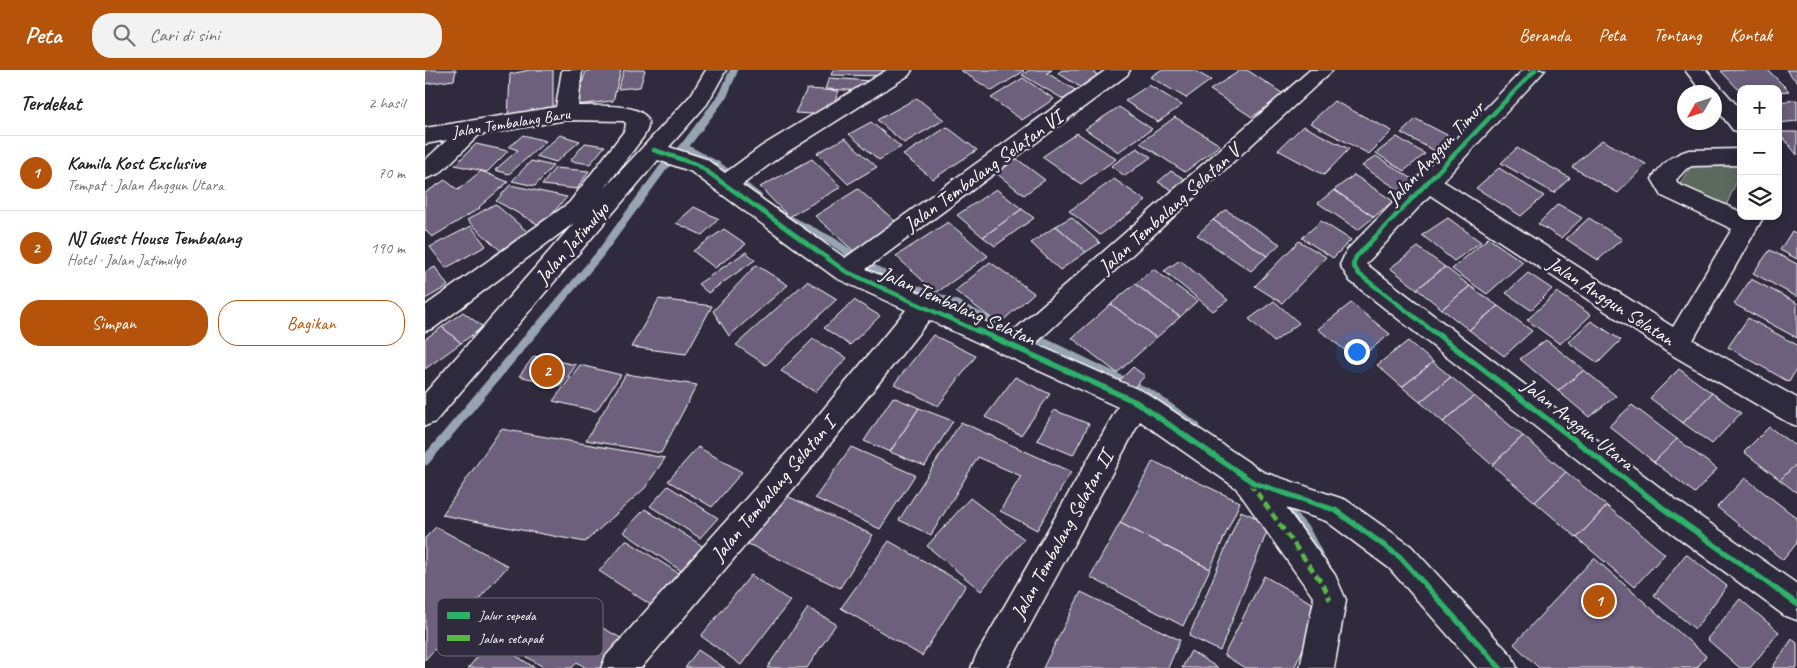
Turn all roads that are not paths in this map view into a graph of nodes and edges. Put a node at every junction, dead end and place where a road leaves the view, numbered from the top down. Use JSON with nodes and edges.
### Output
{"nodes":[{"id":1,"x":571,"y":70,"type":"edge"},
{"id":2,"x":716,"y":70,"type":"edge"},
{"id":3,"x":902,"y":70,"type":"edge"},
{"id":4,"x":1120,"y":70,"type":"edge"},
{"id":5,"x":1323,"y":70,"type":"edge"},
{"id":6,"x":1535,"y":70,"type":"edge"},
{"id":7,"x":1695,"y":70,"type":"edge"},
{"id":8,"x":1707,"y":85,"type":"edge"},
{"id":9,"x":1722,"y":102,"type":"edge"},
{"id":10,"x":566,"y":113,"type":"junction"},
{"id":11,"x":1737,"y":120,"type":"edge"},
{"id":12,"x":471,"y":130,"type":"junction"},
{"id":13,"x":425,"y":136,"type":"edge"},
{"id":14,"x":770,"y":152,"type":"junction"},
{"id":15,"x":673,"y":157,"type":"junction"},
{"id":16,"x":1737,"y":157,"type":"edge"},
{"id":17,"x":425,"y":171,"type":"edge"},
{"id":18,"x":1429,"y":184,"type":"junction"},
{"id":19,"x":725,"y":185,"type":"junction"},
{"id":20,"x":1749,"y":221,"type":"edge"},
{"id":21,"x":1356,"y":257,"type":"joint"},
{"id":22,"x":845,"y":272,"type":"junction"},
{"id":23,"x":925,"y":307,"type":"junction"},
{"id":24,"x":425,"y":320,"type":"edge"},
{"id":25,"x":1677,"y":344,"type":"junction"},
{"id":26,"x":1015,"y":347,"type":"junction"},
{"id":27,"x":1137,"y":402,"type":"junction"},
{"id":28,"x":425,"y":413,"type":"edge"},
{"id":29,"x":1797,"y":413,"type":"edge"},
{"id":30,"x":1261,"y":484,"type":"junction"},
{"id":31,"x":1797,"y":604,"type":"edge"},
{"id":32,"x":619,"y":668,"type":"edge"},
{"id":33,"x":988,"y":668,"type":"edge"},
{"id":34,"x":1317,"y":668,"type":"edge"},
{"id":35,"x":1500,"y":668,"type":"edge"}],
"edges":[{"from":1,"to":10,"type":"street"},
{"from":2,"to":15,"type":"street","name":"Jalan Jatimulyo"},
{"from":3,"to":14,"type":"street"},
{"from":4,"to":22,"type":"street","name":"Jalan Tembalang Selatan VI"},
{"from":5,"to":26,"type":"street","name":"Jalan Tembalang Selatan V"},
{"from":6,"to":18,"type":"street","name":"Jalan Anggun Timur"},
{"from":7,"to":8,"type":"street"},
{"from":9,"to":11,"type":"street"},
{"from":10,"to":12,"type":"street","name":"Jalan Tembalang Baru"},
{"from":10,"to":24,"type":"street","name":"Jalan Tembalang Baru"},
{"from":12,"to":13,"type":"street","name":"Jalan Tembalang Baru"},
{"from":12,"to":17,"type":"street"},
{"from":14,"to":15,"type":"street"},
{"from":14,"to":19,"type":"street"},
{"from":15,"to":19,"type":"street","name":"Jalan Tembalang Selatan"},
{"from":15,"to":28,"type":"street","name":"Jalan Jatimulyo"},
{"from":16,"to":20,"type":"street"},
{"from":18,"to":21,"type":"street","name":"Jalan Anggun Timur"},
{"from":18,"to":25,"type":"street","name":"Jalan Anggun Selatan"},
{"from":19,"to":22,"type":"street","name":"Jalan Tembalang Selatan"},
{"from":20,"to":25,"type":"street"},
{"from":21,"to":31,"type":"street","name":"Jalan Anggun Utara"},
{"from":22,"to":23,"type":"street","name":"Jalan Tembalang Selatan"},
{"from":23,"to":26,"type":"street","name":"Jalan Tembalang Selatan"},
{"from":23,"to":32,"type":"street","name":"Jalan Tembalang Selatan I"},
{"from":25,"to":29,"type":"street","name":"Jalan Anggun Selatan"},
{"from":26,"to":27,"type":"street","name":"Jalan Tembalang Selatan"},
{"from":27,"to":30,"type":"street","name":"Jalan Tembalang Selatan"},
{"from":27,"to":33,"type":"street","name":"Jalan Tembalang Selatan II"},
{"from":30,"to":34,"type":"street"},
{"from":30,"to":35,"type":"street"}]}
